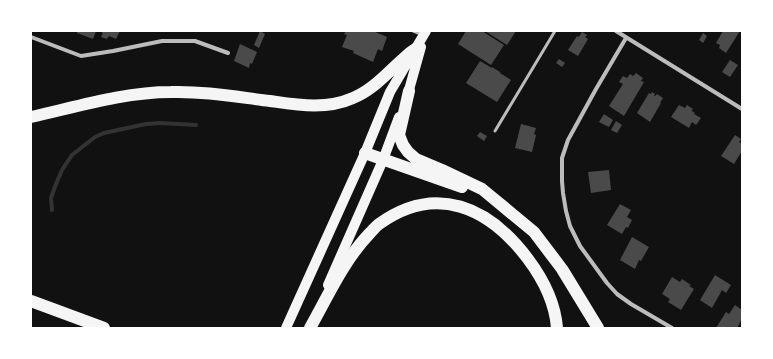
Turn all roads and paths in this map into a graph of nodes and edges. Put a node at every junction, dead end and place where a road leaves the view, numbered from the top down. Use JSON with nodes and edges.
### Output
{"nodes":[{"id":1,"x":414,"y":31,"type":"edge"},
{"id":2,"x":555,"y":31,"type":"edge"},
{"id":3,"x":616,"y":31,"type":"edge"},
{"id":4,"x":425,"y":33,"type":"edge"},
{"id":5,"x":31,"y":37,"type":"edge"},
{"id":6,"x":626,"y":38,"type":"junction"},
{"id":7,"x":417,"y":48,"type":"junction"},
{"id":8,"x":228,"y":53,"type":"dead end"},
{"id":9,"x":409,"y":91,"type":"junction"},
{"id":10,"x":742,"y":109,"type":"edge"},
{"id":11,"x":31,"y":117,"type":"edge"},
{"id":12,"x":495,"y":131,"type":"dead end"},
{"id":13,"x":365,"y":153,"type":"junction"},
{"id":14,"x":383,"y":160,"type":"junction"},
{"id":15,"x":493,"y":198,"type":"junction"},
{"id":16,"x":31,"y":301,"type":"edge"},
{"id":17,"x":104,"y":328,"type":"edge"},
{"id":18,"x":286,"y":328,"type":"edge"},
{"id":19,"x":310,"y":328,"type":"edge"},
{"id":20,"x":557,"y":328,"type":"edge"},
{"id":21,"x":598,"y":328,"type":"edge"},
{"id":22,"x":672,"y":328,"type":"edge"}],
"edges":[{"from":1,"to":4,"type":"street"},
{"from":2,"to":12,"type":"lane"},
{"from":3,"to":6,"type":"street"},
{"from":4,"to":7,"type":"main road"},
{"from":4,"to":9,"type":"main road"},
{"from":5,"to":8,"type":"street"},
{"from":6,"to":10,"type":"street"},
{"from":6,"to":22,"type":"street"},
{"from":7,"to":11,"type":"highway"},
{"from":7,"to":13,"type":"main road"},
{"from":9,"to":14,"type":"main road"},
{"from":9,"to":15,"type":"highway"},
{"from":13,"to":14,"type":"highway"},
{"from":13,"to":18,"type":"main road"},
{"from":14,"to":15,"type":"highway"},
{"from":14,"to":19,"type":"main road"},
{"from":15,"to":21,"type":"highway"},
{"from":16,"to":17,"type":"highway"},
{"from":19,"to":20,"type":"highway"}]}
